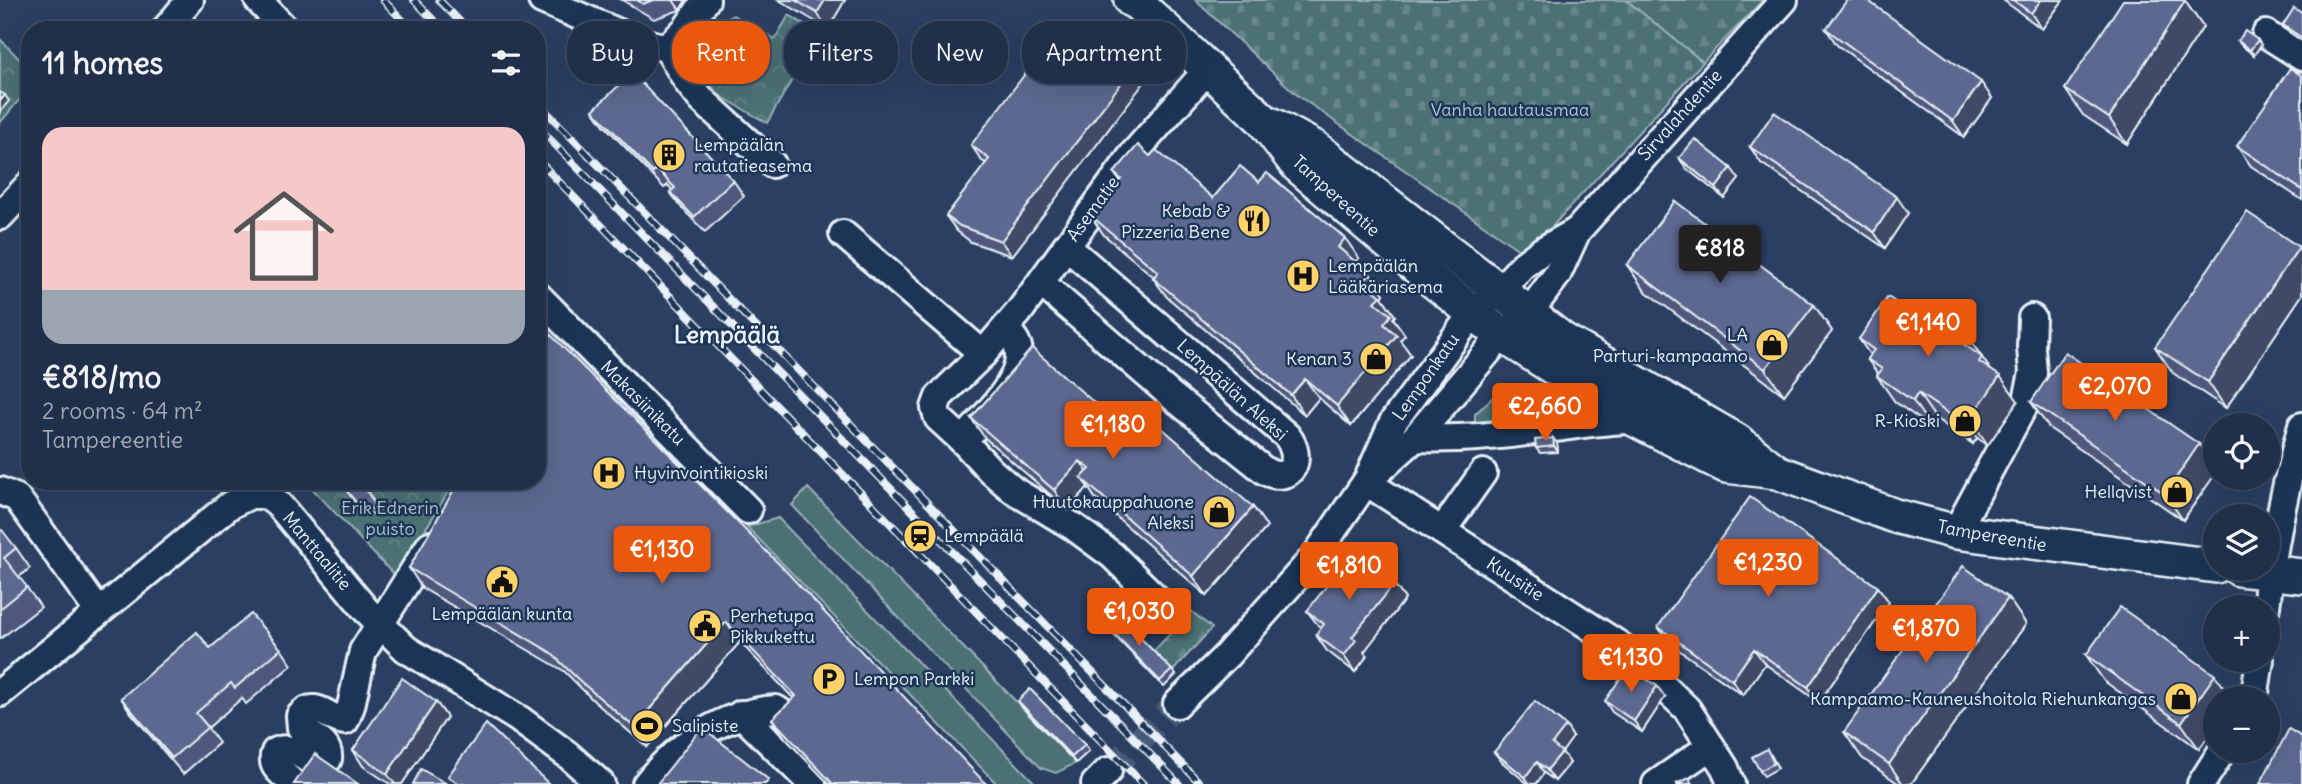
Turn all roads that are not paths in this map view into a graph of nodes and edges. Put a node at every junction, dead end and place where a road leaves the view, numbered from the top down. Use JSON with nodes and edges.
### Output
{"nodes":[{"id":1,"x":190,"y":0,"type":"edge"},
{"id":2,"x":258,"y":0,"type":"edge"},
{"id":3,"x":542,"y":0,"type":"edge"},
{"id":4,"x":706,"y":0,"type":"edge"},
{"id":5,"x":1784,"y":0,"type":"edge"},
{"id":6,"x":1134,"y":1,"type":"edge"},
{"id":7,"x":172,"y":21,"type":"edge"},
{"id":8,"x":278,"y":21,"type":"edge"},
{"id":9,"x":2266,"y":34,"type":"dead end"},
{"id":10,"x":667,"y":48,"type":"junction"},
{"id":11,"x":2302,"y":57,"type":"edge"},
{"id":12,"x":1208,"y":69,"type":"junction"},
{"id":13,"x":1262,"y":119,"type":"junction"},
{"id":14,"x":772,"y":164,"type":"dead end"},
{"id":15,"x":21,"y":194,"type":"edge"},
{"id":16,"x":0,"y":216,"type":"edge"},
{"id":17,"x":1577,"y":232,"type":"junction"},
{"id":18,"x":843,"y":234,"type":"dead end"},
{"id":19,"x":1066,"y":246,"type":"junction"},
{"id":20,"x":1041,"y":283,"type":"junction"},
{"id":21,"x":1498,"y":292,"type":"junction"},
{"id":22,"x":546,"y":304,"type":"edge"},
{"id":23,"x":1473,"y":313,"type":"junction"},
{"id":24,"x":1528,"y":314,"type":"junction"},
{"id":25,"x":2032,"y":318,"type":"dead end"},
{"id":26,"x":1006,"y":329,"type":"junction"},
{"id":27,"x":1502,"y":335,"type":"junction"},
{"id":28,"x":983,"y":354,"type":"junction"},
{"id":29,"x":1636,"y":420,"type":"junction"},
{"id":30,"x":2302,"y":426,"type":"edge"},
{"id":31,"x":1415,"y":438,"type":"junction"},
{"id":32,"x":963,"y":441,"type":"junction"},
{"id":33,"x":1777,"y":472,"type":"junction"},
{"id":34,"x":1483,"y":473,"type":"dead end"},
{"id":35,"x":1366,"y":482,"type":"junction"},
{"id":36,"x":0,"y":491,"type":"edge"},
{"id":37,"x":2277,"y":504,"type":"edge"},
{"id":38,"x":748,"y":510,"type":"dead end"},
{"id":39,"x":441,"y":528,"type":"edge"},
{"id":40,"x":1442,"y":531,"type":"junction"},
{"id":41,"x":1955,"y":532,"type":"junction"},
{"id":42,"x":2203,"y":564,"type":"edge"},
{"id":43,"x":2280,"y":574,"type":"edge"},
{"id":44,"x":2302,"y":576,"type":"edge"},
{"id":45,"x":99,"y":611,"type":"junction"},
{"id":46,"x":1170,"y":612,"type":"dead end"},
{"id":47,"x":380,"y":625,"type":"junction"},
{"id":48,"x":0,"y":692,"type":"edge"},
{"id":49,"x":1177,"y":704,"type":"tunnel mouth"},
{"id":50,"x":741,"y":714,"type":"junction"},
{"id":51,"x":1711,"y":746,"type":"junction"},
{"id":52,"x":2214,"y":763,"type":"edge"},
{"id":53,"x":293,"y":784,"type":"edge"},
{"id":54,"x":601,"y":784,"type":"edge"},
{"id":55,"x":646,"y":784,"type":"edge"},
{"id":56,"x":812,"y":784,"type":"edge"},
{"id":57,"x":855,"y":784,"type":"edge"},
{"id":58,"x":1656,"y":784,"type":"edge"},
{"id":59,"x":1731,"y":784,"type":"edge"},
{"id":60,"x":2201,"y":784,"type":"edge"}],
"edges":[{"from":1,"to":7,"type":"street"},
{"from":2,"to":8,"type":"street"},
{"from":3,"to":10,"type":"street"},
{"from":4,"to":10,"type":"street"},
{"from":5,"to":17,"type":"street","name":"Sirvalahdentie"},
{"from":6,"to":12,"type":"main road","name":"Tampereentie"},
{"from":9,"to":11,"type":"street"},
{"from":10,"to":14,"type":"street"},
{"from":12,"to":13,"type":"main road","name":"Tampereentie"},
{"from":12,"to":19,"type":"street","name":"Asematie"},
{"from":13,"to":21,"type":"main road","name":"Tampereentie"},
{"from":13,"to":23,"type":"main road","name":"Tampereentie"},
{"from":15,"to":16,"type":"street"},
{"from":17,"to":21,"type":"street","name":"Sirvalahdentie"},
{"from":17,"to":24,"type":"street","name":"Sirvalahdentie"},
{"from":18,"to":28,"type":"street"},
{"from":19,"to":20,"type":"street","name":"Asematie"},
{"from":19,"to":20,"type":"street","name":"Lempäälän Aleksi"},
{"from":20,"to":26,"type":"street","name":"Asematie"},
{"from":21,"to":23,"type":"street","name":"Lemponkatu"},
{"from":21,"to":24,"type":"main road","name":"Tampereentie"},
{"from":22,"to":38,"type":"street","name":"Makasiinikatu"},
{"from":23,"to":27,"type":"main road","name":"Tampereentie"},
{"from":23,"to":35,"type":"street","name":"Lemponkatu"},
{"from":24,"to":27,"type":"street","name":"Lemponkatu"},
{"from":24,"to":33,"type":"main road","name":"Tampereentie"},
{"from":25,"to":41,"type":"street"},
{"from":26,"to":28,"type":"street","name":"Asematie"},
{"from":26,"to":32,"type":"street"},
{"from":27,"to":29,"type":"main road","name":"Tampereentie"},
{"from":27,"to":31,"type":"street","name":"Lemponkatu"},
{"from":28,"to":32,"type":"street","name":"Asematie"},
{"from":29,"to":31,"type":"street"},
{"from":29,"to":33,"type":"main road","name":"Tampereentie"},
{"from":30,"to":37,"type":"street"},
{"from":31,"to":35,"type":"street","name":"Lemponkatu"},
{"from":32,"to":46,"type":"street"},
{"from":33,"to":41,"type":"main road","name":"Tampereentie"},
{"from":34,"to":40,"type":"street"},
{"from":35,"to":40,"type":"street","name":"Kuusitie"},
{"from":35,"to":49,"type":"street","name":"Lemponkatu"},
{"from":36,"to":45,"type":"street"},
{"from":39,"to":47,"type":"street"},
{"from":40,"to":51,"type":"street","name":"Kuusitie"},
{"from":41,"to":42,"type":"main road","name":"Tampereentie"},
{"from":43,"to":44,"type":"main road"},
{"from":45,"to":47,"type":"street","name":"Manttaalitie"},
{"from":45,"to":48,"type":"street","name":"Manttaalitie"},
{"from":47,"to":53,"type":"street"},
{"from":47,"to":54,"type":"street","name":"Manttaalitie"},
{"from":50,"to":55,"type":"street"},
{"from":50,"to":56,"type":"street"},
{"from":50,"to":57,"type":"street"},
{"from":51,"to":58,"type":"street"},
{"from":51,"to":59,"type":"street","name":"Kuusitie"},
{"from":52,"to":60,"type":"street"}]}
